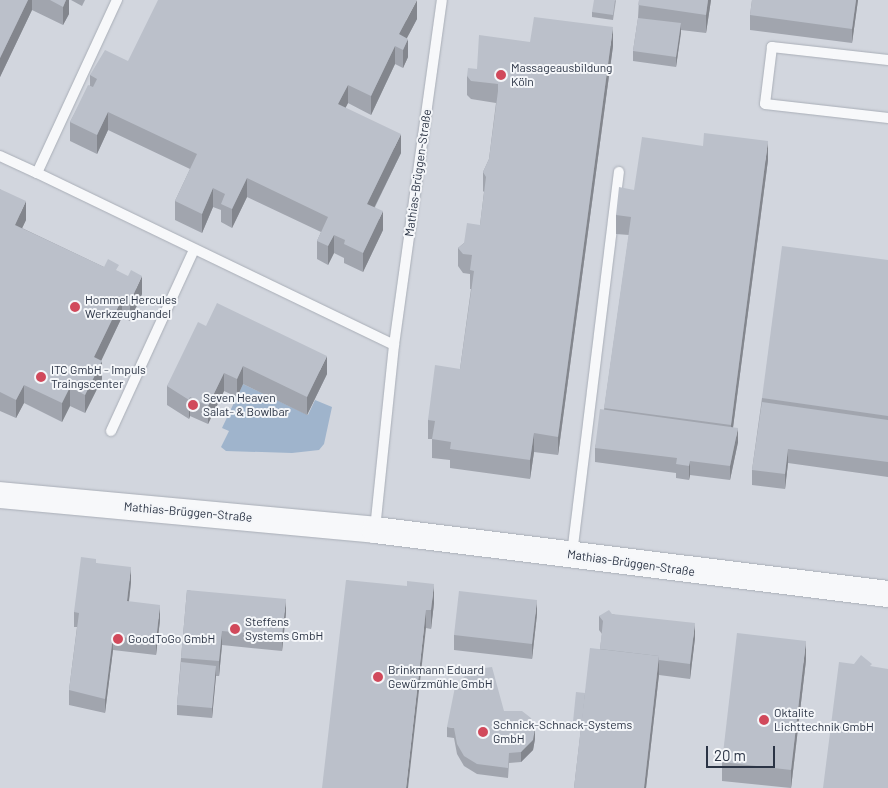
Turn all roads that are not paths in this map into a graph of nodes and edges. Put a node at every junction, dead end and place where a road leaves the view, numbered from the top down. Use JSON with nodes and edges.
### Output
{"nodes":[{"id":1,"x":117,"y":0,"type":"edge"},
{"id":2,"x":442,"y":0,"type":"edge"},
{"id":3,"x":888,"y":60,"type":"edge"},
{"id":4,"x":888,"y":118,"type":"edge"},
{"id":5,"x":0,"y":156,"type":"edge"},
{"id":6,"x":619,"y":172,"type":"dead end"},
{"id":7,"x":38,"y":173,"type":"junction"},
{"id":8,"x":194,"y":250,"type":"junction"},
{"id":9,"x":394,"y":345,"type":"junction"},
{"id":10,"x":111,"y":431,"type":"dead end"},
{"id":11,"x":0,"y":495,"type":"edge"},
{"id":12,"x":375,"y":530,"type":"junction"},
{"id":13,"x":571,"y":555,"type":"junction"},
{"id":14,"x":888,"y":594,"type":"edge"}],
"edges":[{"from":1,"to":7,"type":"lane"},
{"from":2,"to":9,"type":"lane","name":"Mathias-Brüggen-Straße"},
{"from":3,"to":4,"type":"lane"},
{"from":5,"to":7,"type":"lane"},
{"from":6,"to":13,"type":"lane"},
{"from":7,"to":8,"type":"lane"},
{"from":8,"to":9,"type":"lane"},
{"from":8,"to":10,"type":"lane"},
{"from":9,"to":12,"type":"lane","name":"Mathias-Brüggen-Straße"},
{"from":11,"to":12,"type":"street","name":"Mathias-Brüggen-Straße"},
{"from":12,"to":13,"type":"street","name":"Mathias-Brüggen-Straße"},
{"from":13,"to":14,"type":"street","name":"Mathias-Brüggen-Straße"}]}
